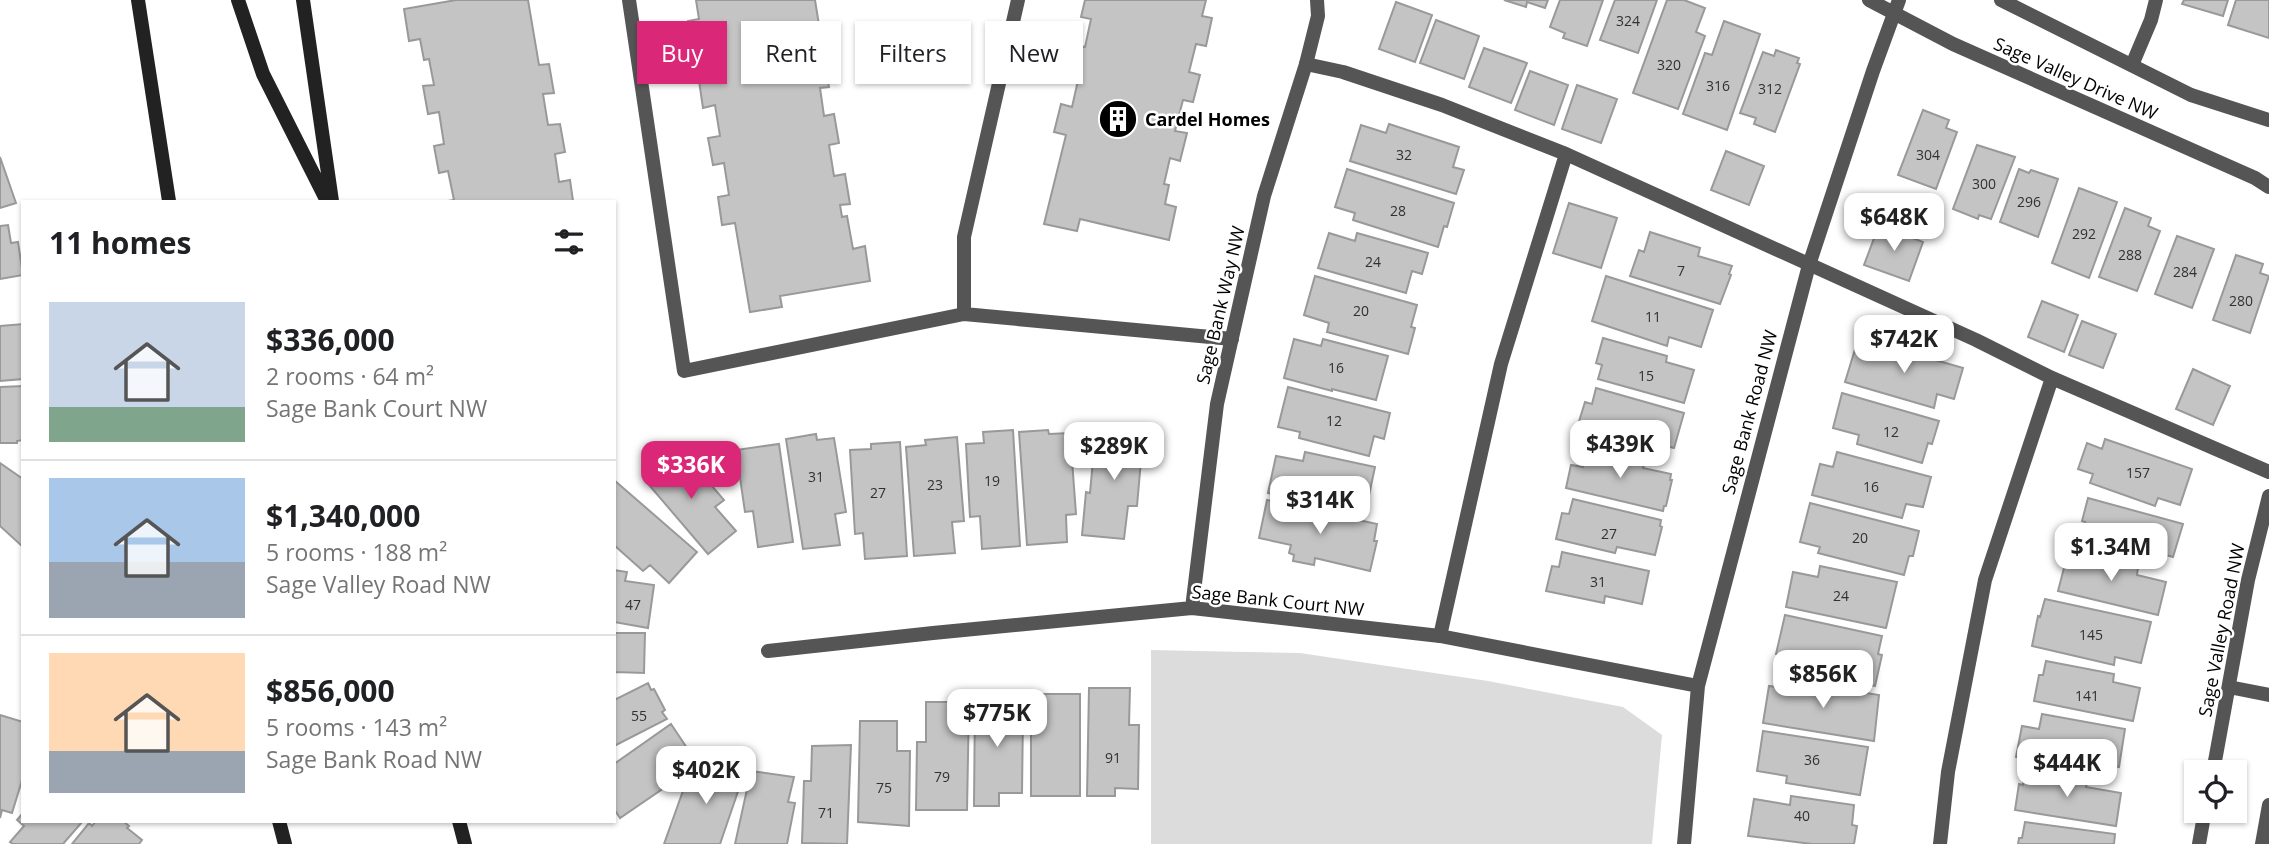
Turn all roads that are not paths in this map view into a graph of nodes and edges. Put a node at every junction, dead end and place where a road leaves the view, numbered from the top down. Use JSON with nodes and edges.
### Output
{"nodes":[{"id":1,"x":138,"y":0,"type":"edge"},
{"id":2,"x":238,"y":0,"type":"edge"},
{"id":3,"x":303,"y":0,"type":"edge"},
{"id":4,"x":629,"y":0,"type":"edge"},
{"id":5,"x":1018,"y":0,"type":"edge"},
{"id":6,"x":1317,"y":0,"type":"edge"},
{"id":7,"x":1328,"y":0,"type":"edge"},
{"id":8,"x":1868,"y":0,"type":"edge"},
{"id":9,"x":2001,"y":0,"type":"edge"},
{"id":10,"x":2156,"y":0,"type":"edge"},
{"id":11,"x":1897,"y":6,"type":"edge"},
{"id":12,"x":1318,"y":16,"type":"junction"},
{"id":13,"x":1306,"y":64,"type":"junction"},
{"id":14,"x":2132,"y":65,"type":"junction"},
{"id":15,"x":2269,"y":120,"type":"edge"},
{"id":16,"x":1566,"y":154,"type":"junction"},
{"id":17,"x":2269,"y":187,"type":"edge"},
{"id":18,"x":169,"y":200,"type":"edge"},
{"id":19,"x":326,"y":200,"type":"edge"},
{"id":20,"x":332,"y":200,"type":"edge"},
{"id":21,"x":1808,"y":265,"type":"junction"},
{"id":22,"x":964,"y":314,"type":"junction"},
{"id":23,"x":1232,"y":340,"type":"junction"},
{"id":24,"x":2053,"y":378,"type":"junction"},
{"id":25,"x":2269,"y":472,"type":"edge"},
{"id":26,"x":2269,"y":496,"type":"edge"},
{"id":27,"x":1192,"y":608,"type":"junction"},
{"id":28,"x":1440,"y":636,"type":"junction"},
{"id":29,"x":768,"y":651,"type":"dead end"},
{"id":30,"x":1698,"y":686,"type":"junction"},
{"id":31,"x":2229,"y":687,"type":"junction"},
{"id":32,"x":2269,"y":695,"type":"edge"},
{"id":33,"x":2215,"y":760,"type":"edge"},
{"id":34,"x":2269,"y":805,"type":"edge"},
{"id":35,"x":280,"y":823,"type":"edge"},
{"id":36,"x":460,"y":823,"type":"edge"},
{"id":37,"x":2203,"y":823,"type":"edge"},
{"id":38,"x":285,"y":844,"type":"edge"},
{"id":39,"x":465,"y":844,"type":"edge"},
{"id":40,"x":1684,"y":844,"type":"edge"},
{"id":41,"x":1940,"y":844,"type":"edge"},
{"id":42,"x":2199,"y":844,"type":"edge"},
{"id":43,"x":2262,"y":844,"type":"edge"}],
"edges":[{"from":1,"to":18,"type":"main road"},
{"from":2,"to":19,"type":"main road"},
{"from":3,"to":20,"type":"main road"},
{"from":4,"to":22,"type":"street"},
{"from":5,"to":22,"type":"street"},
{"from":6,"to":12,"type":"street","name":"Sage Bank Way NW"},
{"from":7,"to":12,"type":"street","name":"Sage Bank Way NW"},
{"from":8,"to":11,"type":"street","name":"Sage Valley Drive NW"},
{"from":9,"to":14,"type":"street","name":"Sage Valley Drive NW"},
{"from":10,"to":14,"type":"street"},
{"from":11,"to":17,"type":"street","name":"Sage Valley Drive NW"},
{"from":11,"to":21,"type":"street","name":"Sage Bank Road NW"},
{"from":12,"to":13,"type":"street","name":"Sage Bank Way NW"},
{"from":13,"to":16,"type":"street"},
{"from":13,"to":23,"type":"street","name":"Sage Bank Way NW"},
{"from":14,"to":15,"type":"street","name":"Sage Valley Drive NW"},
{"from":16,"to":21,"type":"street"},
{"from":16,"to":28,"type":"street"},
{"from":21,"to":24,"type":"street"},
{"from":21,"to":30,"type":"street","name":"Sage Bank Road NW"},
{"from":22,"to":23,"type":"street"},
{"from":23,"to":27,"type":"street","name":"Sage Bank Way NW"},
{"from":24,"to":25,"type":"street"},
{"from":24,"to":41,"type":"street"},
{"from":26,"to":31,"type":"street","name":"Sage Valley Road NW"},
{"from":27,"to":28,"type":"street","name":"Sage Bank Court NW"},
{"from":27,"to":29,"type":"street","name":"Sage Bank Court NW"},
{"from":28,"to":30,"type":"street","name":"Sage Bank Court NW"},
{"from":30,"to":40,"type":"street","name":"Sage Bank Road NW"},
{"from":31,"to":32,"type":"street"},
{"from":31,"to":33,"type":"street","name":"Sage Valley Road NW"},
{"from":34,"to":43,"type":"street"},
{"from":35,"to":38,"type":"main road"},
{"from":36,"to":39,"type":"main road"},
{"from":37,"to":42,"type":"street"}]}
